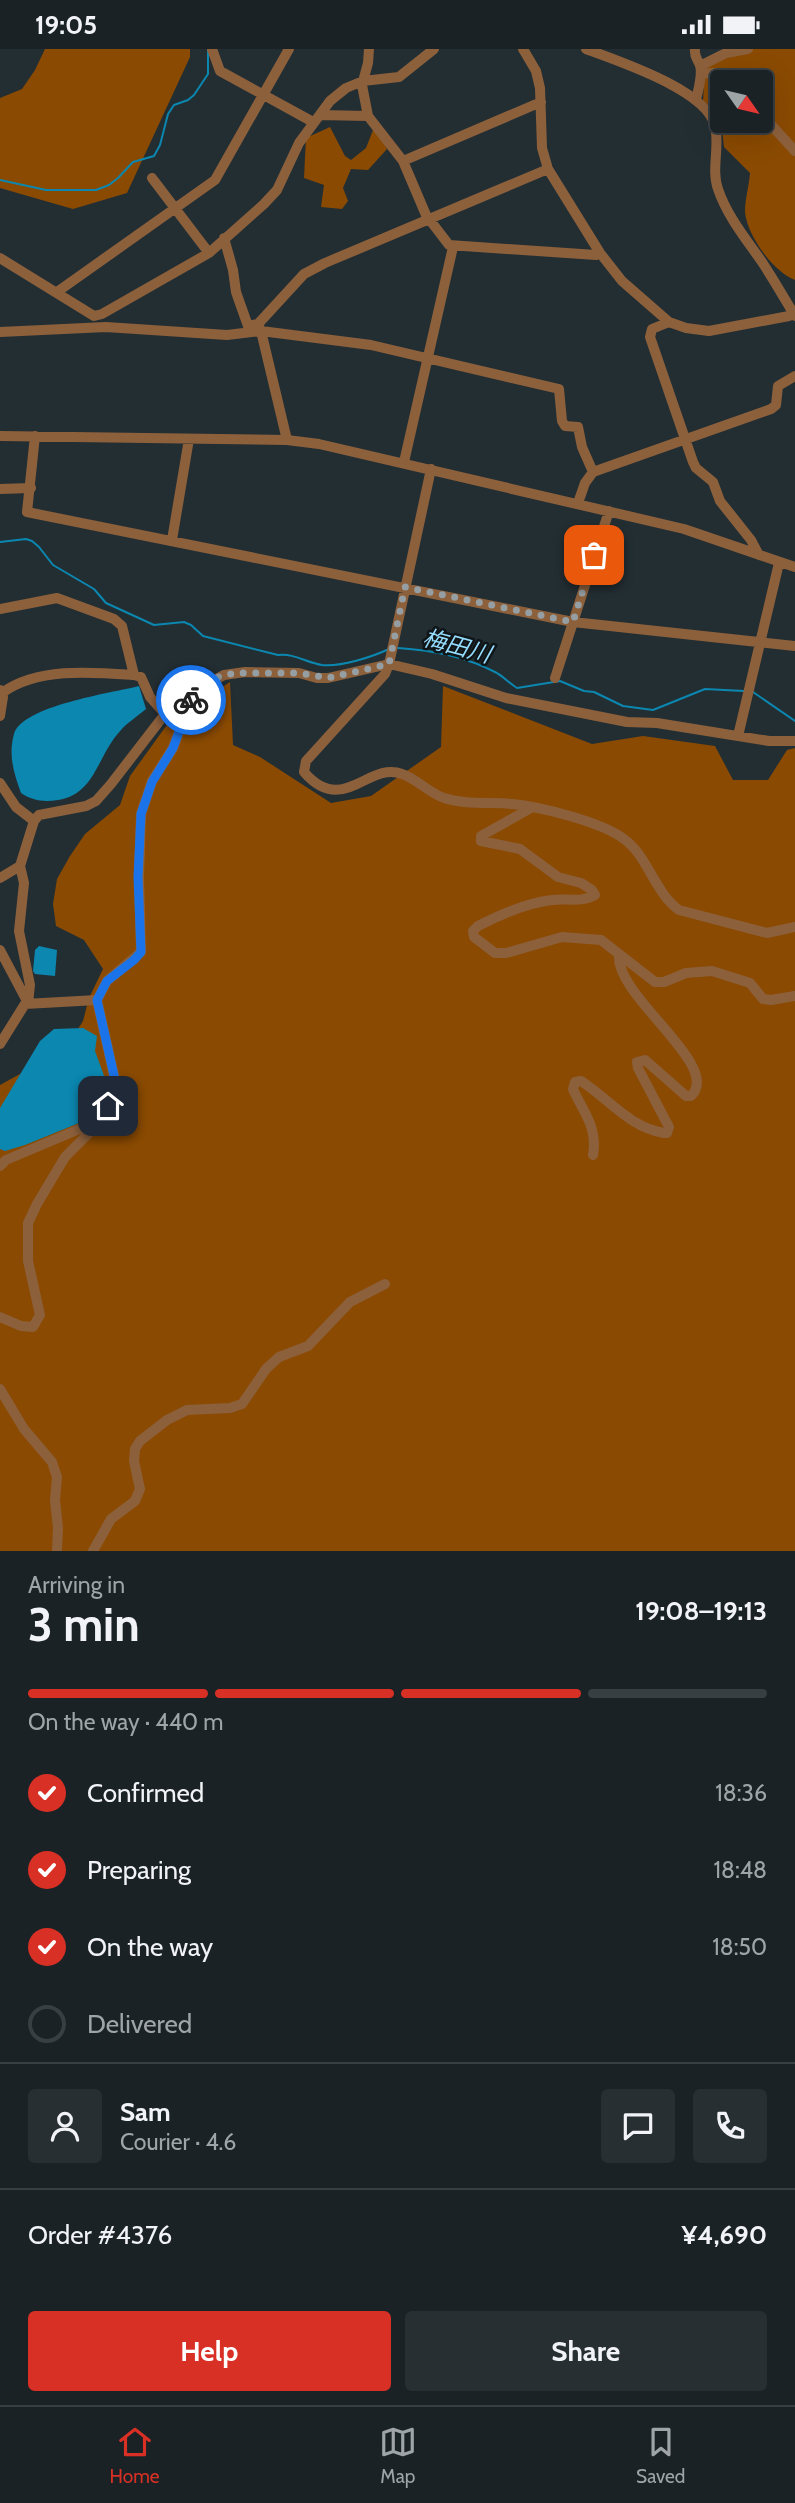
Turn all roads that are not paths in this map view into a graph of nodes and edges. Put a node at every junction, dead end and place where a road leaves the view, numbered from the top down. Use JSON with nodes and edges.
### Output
{"nodes":[{"id":1,"x":212,"y":49,"type":"edge"},
{"id":2,"x":289,"y":49,"type":"edge"},
{"id":3,"x":369,"y":49,"type":"edge"},
{"id":4,"x":434,"y":49,"type":"edge"},
{"id":5,"x":523,"y":49,"type":"edge"},
{"id":6,"x":586,"y":49,"type":"edge"},
{"id":7,"x":695,"y":49,"type":"edge"},
{"id":8,"x":748,"y":49,"type":"edge"},
{"id":9,"x":700,"y":70,"type":"junction"},
{"id":10,"x":710,"y":71,"type":"edge"},
{"id":11,"x":363,"y":81,"type":"junction"},
{"id":12,"x":263,"y":94,"type":"junction"},
{"id":13,"x":696,"y":100,"type":"junction"},
{"id":14,"x":541,"y":102,"type":"junction"},
{"id":15,"x":368,"y":116,"type":"junction"},
{"id":16,"x":316,"y":119,"type":"junction"},
{"id":17,"x":774,"y":128,"type":"edge"},
{"id":18,"x":795,"y":151,"type":"edge"},
{"id":19,"x":403,"y":161,"type":"junction"},
{"id":20,"x":548,"y":169,"type":"junction"},
{"id":21,"x":152,"y":178,"type":"dead end"},
{"id":22,"x":175,"y":209,"type":"junction"},
{"id":23,"x":431,"y":220,"type":"junction"},
{"id":24,"x":224,"y":238,"type":"junction"},
{"id":25,"x":453,"y":247,"type":"junction"},
{"id":26,"x":209,"y":253,"type":"junction"},
{"id":27,"x":600,"y":253,"type":"junction"},
{"id":28,"x":0,"y":258,"type":"edge"},
{"id":29,"x":57,"y":292,"type":"junction"},
{"id":30,"x":102,"y":314,"type":"junction"},
{"id":31,"x":794,"y":315,"type":"edge"},
{"id":32,"x":669,"y":322,"type":"junction"},
{"id":33,"x":106,"y":327,"type":"junction"},
{"id":34,"x":259,"y":327,"type":"junction"},
{"id":35,"x":0,"y":332,"type":"edge"},
{"id":36,"x":427,"y":359,"type":"junction"},
{"id":37,"x":795,"y":376,"type":"edge"},
{"id":38,"x":0,"y":436,"type":"edge"},
{"id":39,"x":35,"y":436,"type":"junction"},
{"id":40,"x":189,"y":439,"type":"junction"},
{"id":41,"x":286,"y":440,"type":"junction"},
{"id":42,"x":686,"y":440,"type":"junction"},
{"id":43,"x":404,"y":462,"type":"junction"},
{"id":44,"x":431,"y":469,"type":"junction"},
{"id":45,"x":593,"y":472,"type":"junction"},
{"id":46,"x":31,"y":488,"type":"junction"},
{"id":47,"x":0,"y":489,"type":"edge"},
{"id":48,"x":578,"y":503,"type":"junction"},
{"id":49,"x":609,"y":511,"type":"junction"},
{"id":50,"x":172,"y":540,"type":"junction"},
{"id":51,"x":760,"y":555,"type":"junction"},
{"id":52,"x":779,"y":563,"type":"junction"},
{"id":53,"x":795,"y":567,"type":"edge"},
{"id":54,"x":405,"y":587,"type":"junction"},
{"id":55,"x":0,"y":609,"type":"edge"},
{"id":56,"x":573,"y":622,"type":"junction"},
{"id":57,"x":760,"y":643,"type":"junction"},
{"id":58,"x":795,"y":646,"type":"edge"},
{"id":59,"x":389,"y":664,"type":"junction"},
{"id":60,"x":134,"y":675,"type":"junction"},
{"id":61,"x":555,"y":678,"type":"dead end"},
{"id":62,"x":194,"y":691,"type":"junction"},
{"id":63,"x":1,"y":692,"type":"edge"},
{"id":64,"x":165,"y":714,"type":"junction"},
{"id":65,"x":0,"y":716,"type":"edge"},
{"id":66,"x":738,"y":736,"type":"junction"},
{"id":67,"x":795,"y":741,"type":"edge"},
{"id":68,"x":0,"y":783,"type":"edge"},
{"id":69,"x":531,"y":808,"type":"junction"},
{"id":70,"x":34,"y":821,"type":"junction"},
{"id":71,"x":20,"y":866,"type":"junction"},
{"id":72,"x":0,"y":878,"type":"edge"},
{"id":73,"x":795,"y":927,"type":"edge"},
{"id":74,"x":0,"y":950,"type":"edge"},
{"id":75,"x":619,"y":954,"type":"junction"},
{"id":76,"x":795,"y":996,"type":"edge"},
{"id":77,"x":97,"y":1000,"type":"junction"},
{"id":78,"x":28,"y":1003,"type":"junction"},
{"id":79,"x":0,"y":1044,"type":"edge"},
{"id":80,"x":97,"y":1122,"type":"junction"},
{"id":81,"x":593,"y":1155,"type":"dead end"},
{"id":82,"x":2,"y":1161,"type":"edge"},
{"id":83,"x":385,"y":1284,"type":"dead end"},
{"id":84,"x":0,"y":1317,"type":"edge"},
{"id":85,"x":0,"y":1389,"type":"edge"},
{"id":86,"x":57,"y":1551,"type":"edge"},
{"id":87,"x":93,"y":1551,"type":"edge"}],
"edges":[{"from":1,"to":12,"type":"street"},
{"from":2,"to":12,"type":"street"},
{"from":3,"to":11,"type":"street"},
{"from":4,"to":11,"type":"street"},
{"from":5,"to":14,"type":"street"},
{"from":6,"to":13,"type":"street"},
{"from":7,"to":9,"type":"street"},
{"from":8,"to":9,"type":"street"},
{"from":9,"to":10,"type":"street"},
{"from":9,"to":13,"type":"street"},
{"from":11,"to":15,"type":"street"},
{"from":11,"to":16,"type":"street"},
{"from":12,"to":16,"type":"street"},
{"from":12,"to":22,"type":"street"},
{"from":13,"to":31,"type":"street"},
{"from":14,"to":19,"type":"street"},
{"from":14,"to":20,"type":"street"},
{"from":15,"to":16,"type":"street"},
{"from":15,"to":19,"type":"street"},
{"from":16,"to":24,"type":"street"},
{"from":17,"to":18,"type":"street"},
{"from":19,"to":23,"type":"street"},
{"from":20,"to":23,"type":"street"},
{"from":20,"to":27,"type":"street"},
{"from":21,"to":22,"type":"street"},
{"from":22,"to":26,"type":"street"},
{"from":22,"to":29,"type":"street"},
{"from":23,"to":25,"type":"street"},
{"from":23,"to":34,"type":"street"},
{"from":24,"to":26,"type":"street"},
{"from":24,"to":34,"type":"street"},
{"from":25,"to":27,"type":"street"},
{"from":25,"to":36,"type":"street"},
{"from":26,"to":30,"type":"street"},
{"from":27,"to":32,"type":"street"},
{"from":28,"to":29,"type":"street"},
{"from":29,"to":30,"type":"street"},
{"from":30,"to":33,"type":"street"},
{"from":31,"to":32,"type":"street"},
{"from":32,"to":42,"type":"street"},
{"from":33,"to":34,"type":"street"},
{"from":33,"to":35,"type":"street"},
{"from":34,"to":36,"type":"street"},
{"from":34,"to":41,"type":"street"},
{"from":36,"to":43,"type":"street"},
{"from":36,"to":45,"type":"street"},
{"from":37,"to":42,"type":"street"},
{"from":38,"to":39,"type":"street"},
{"from":39,"to":40,"type":"street"},
{"from":39,"to":46,"type":"street"},
{"from":40,"to":41,"type":"street"},
{"from":40,"to":50,"type":"street"},
{"from":41,"to":43,"type":"street"},
{"from":42,"to":45,"type":"street"},
{"from":42,"to":51,"type":"street"},
{"from":43,"to":44,"type":"street"},
{"from":44,"to":48,"type":"street"},
{"from":44,"to":54,"type":"street"},
{"from":45,"to":48,"type":"street"},
{"from":46,"to":47,"type":"street"},
{"from":46,"to":50,"type":"street"},
{"from":48,"to":49,"type":"street"},
{"from":49,"to":51,"type":"street"},
{"from":49,"to":56,"type":"street"},
{"from":50,"to":54,"type":"street"},
{"from":51,"to":52,"type":"street"},
{"from":52,"to":53,"type":"street"},
{"from":52,"to":57,"type":"street"},
{"from":54,"to":56,"type":"street"},
{"from":54,"to":59,"type":"street"},
{"from":55,"to":60,"type":"street"},
{"from":56,"to":57,"type":"street"},
{"from":56,"to":61,"type":"street"},
{"from":57,"to":58,"type":"street"},
{"from":57,"to":66,"type":"street"},
{"from":59,"to":62,"type":"street"},
{"from":59,"to":66,"type":"street"},
{"from":59,"to":69,"type":"street"},
{"from":60,"to":63,"type":"street"},
{"from":60,"to":64,"type":"street"},
{"from":62,"to":64,"type":"street"},
{"from":62,"to":77,"type":"street"},
{"from":63,"to":65,"type":"street"},
{"from":64,"to":70,"type":"street"},
{"from":66,"to":67,"type":"street"},
{"from":68,"to":70,"type":"street"},
{"from":69,"to":73,"type":"street"},
{"from":69,"to":75,"type":"street"},
{"from":70,"to":71,"type":"street"},
{"from":71,"to":72,"type":"street"},
{"from":71,"to":78,"type":"street"},
{"from":74,"to":78,"type":"street"},
{"from":75,"to":76,"type":"street"},
{"from":75,"to":81,"type":"street"},
{"from":77,"to":78,"type":"street"},
{"from":77,"to":80,"type":"street"},
{"from":78,"to":79,"type":"street"},
{"from":80,"to":82,"type":"street"},
{"from":80,"to":84,"type":"street"},
{"from":83,"to":87,"type":"street"},
{"from":85,"to":86,"type":"street"}]}
